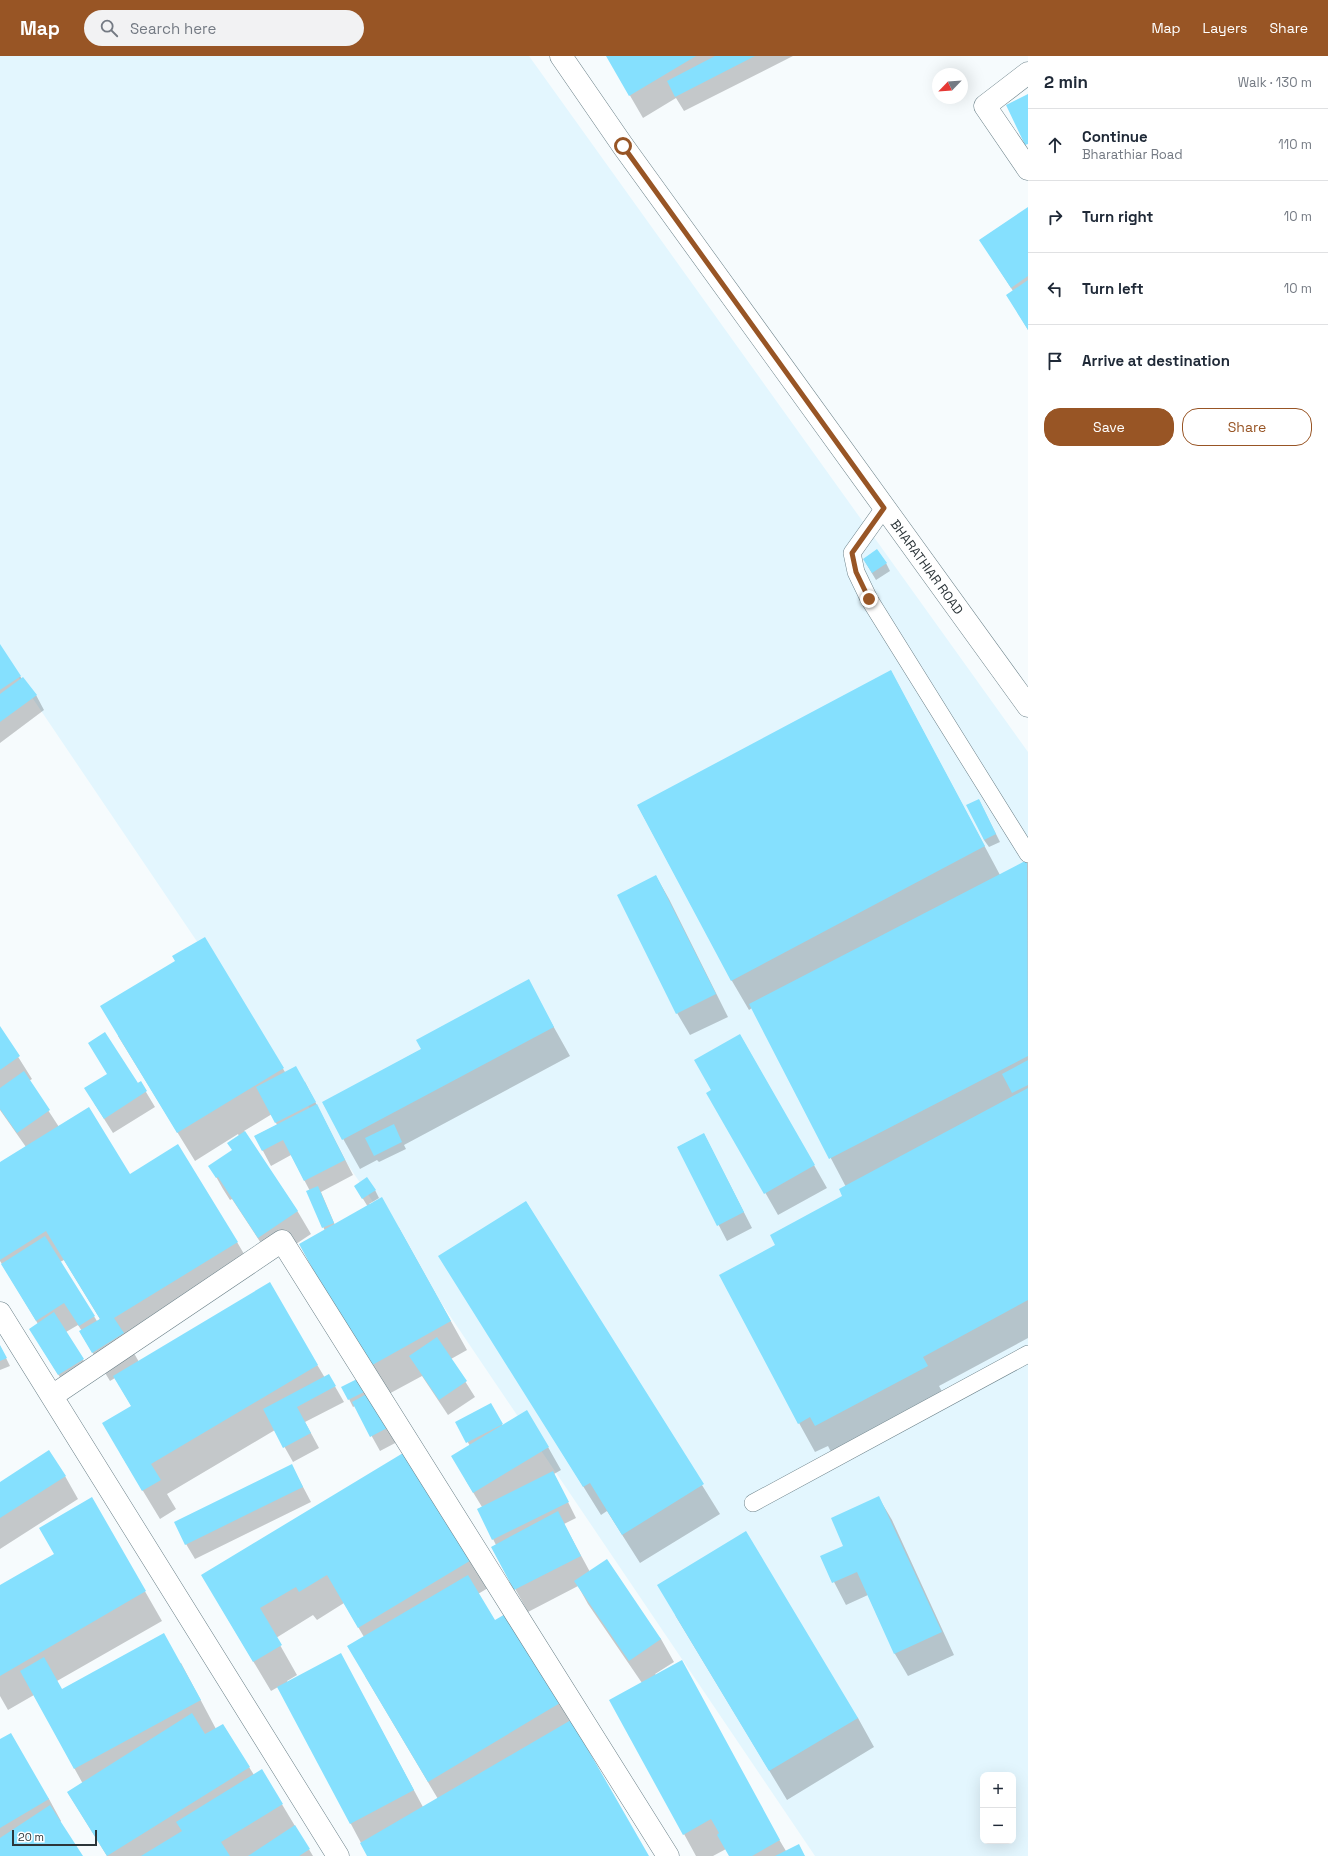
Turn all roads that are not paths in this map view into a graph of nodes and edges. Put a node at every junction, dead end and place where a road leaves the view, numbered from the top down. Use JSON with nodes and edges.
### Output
{"nodes":[{"id":1,"x":561,"y":56,"type":"edge"},
{"id":2,"x":1023,"y":56,"type":"edge"},
{"id":3,"x":1028,"y":66,"type":"edge"},
{"id":4,"x":1028,"y":73,"type":"edge"},
{"id":5,"x":1028,"y":169,"type":"edge"},
{"id":6,"x":884,"y":508,"type":"junction"},
{"id":7,"x":1028,"y":706,"type":"edge"},
{"id":8,"x":1028,"y":854,"type":"edge"},
{"id":9,"x":0,"y":1313,"type":"edge"},
{"id":10,"x":1028,"y":1354,"type":"edge"},
{"id":11,"x":52,"y":1396,"type":"junction"},
{"id":12,"x":753,"y":1503,"type":"dead end"},
{"id":13,"x":338,"y":1856,"type":"edge"},
{"id":14,"x":668,"y":1856,"type":"edge"}],
"edges":[{"from":1,"to":6,"type":"street","name":"BHARATHIAR ROAD"},
{"from":2,"to":3,"type":"street"},
{"from":4,"to":5,"type":"street"},
{"from":6,"to":7,"type":"street","name":"BHARATHIAR ROAD"},
{"from":6,"to":8,"type":"lane"},
{"from":9,"to":11,"type":"street"},
{"from":10,"to":12,"type":"lane"},
{"from":11,"to":13,"type":"street"},
{"from":11,"to":14,"type":"street"}]}
